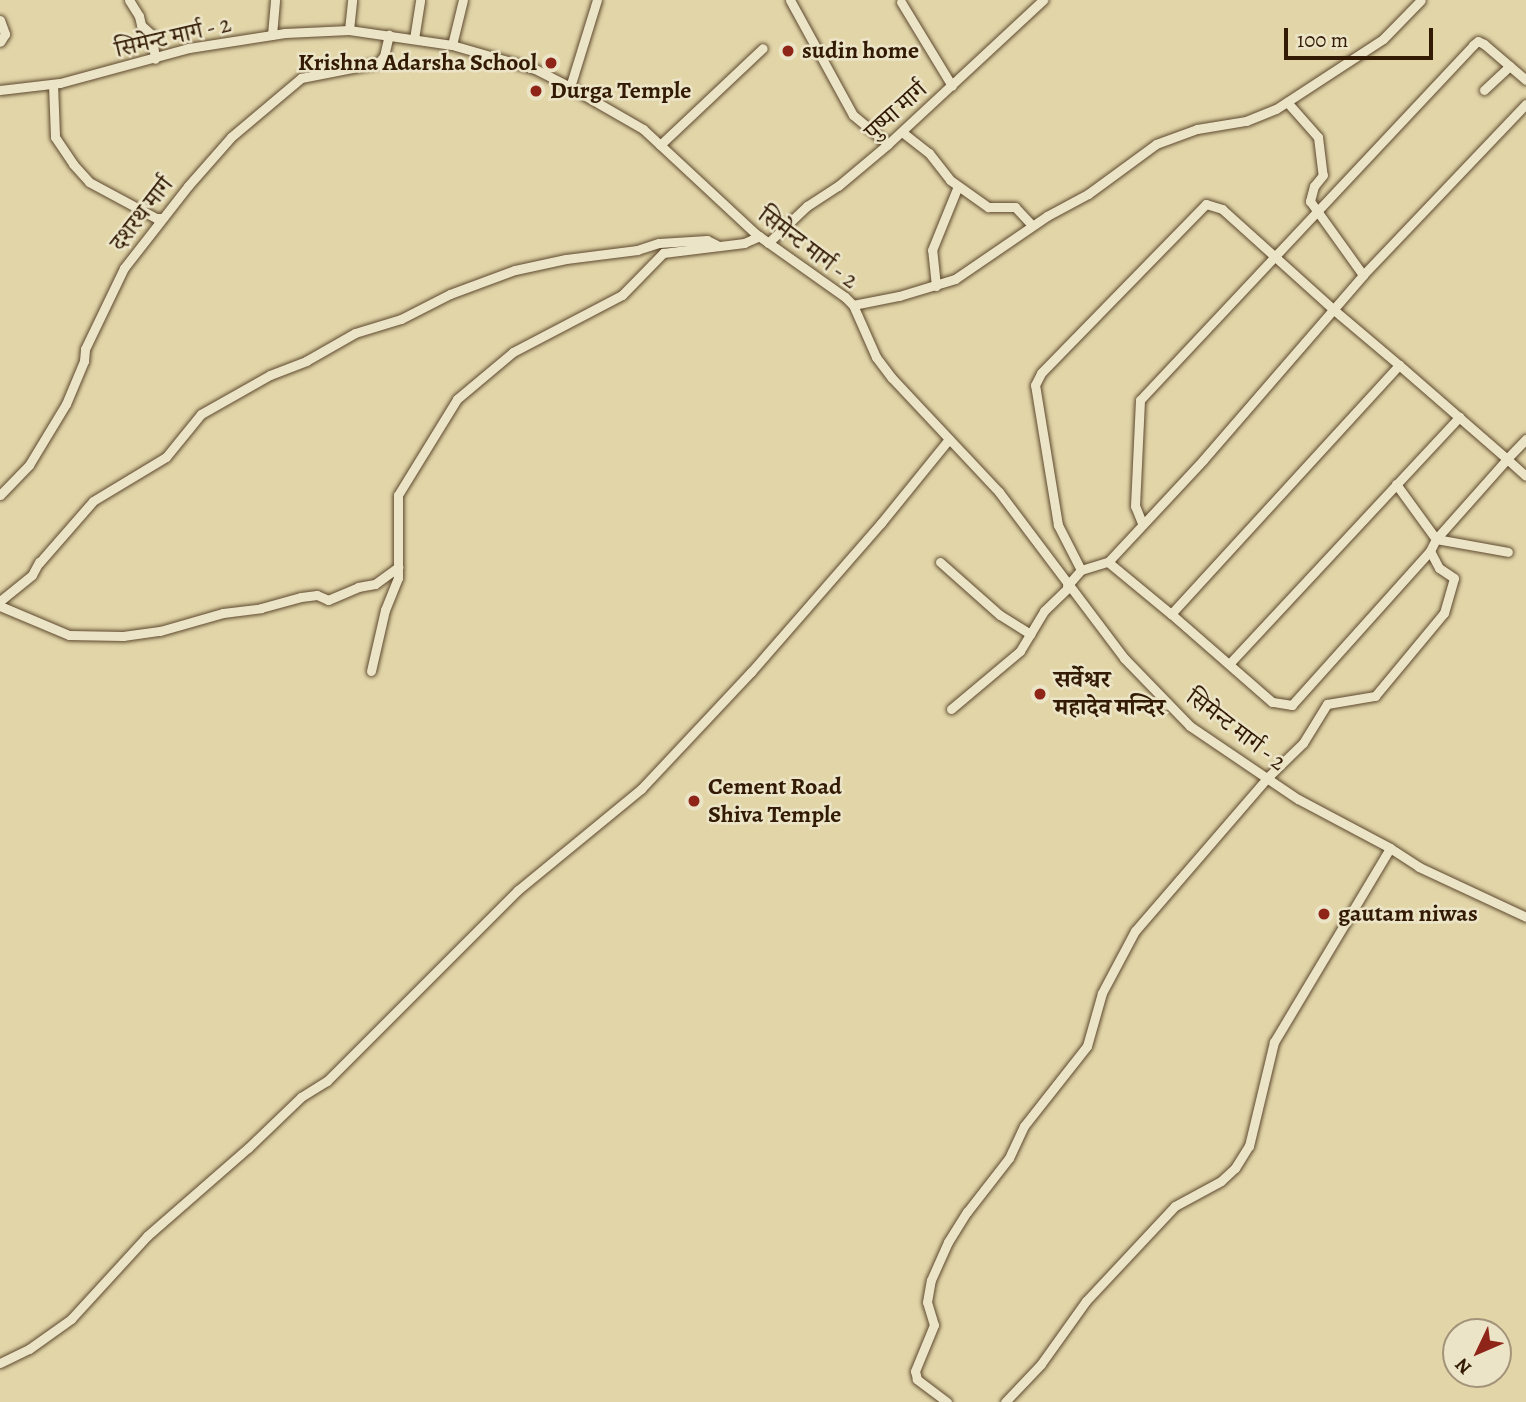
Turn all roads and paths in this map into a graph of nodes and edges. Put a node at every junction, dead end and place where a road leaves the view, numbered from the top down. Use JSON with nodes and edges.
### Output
{"nodes":[{"id":1,"x":129,"y":0,"type":"edge"},
{"id":2,"x":275,"y":0,"type":"edge"},
{"id":3,"x":352,"y":0,"type":"edge"},
{"id":4,"x":420,"y":0,"type":"edge"},
{"id":5,"x":463,"y":0,"type":"edge"},
{"id":6,"x":597,"y":0,"type":"edge"},
{"id":7,"x":790,"y":0,"type":"edge"},
{"id":8,"x":1043,"y":0,"type":"edge"},
{"id":9,"x":1421,"y":0,"type":"edge"},
{"id":10,"x":901,"y":2,"type":"dead end"},
{"id":11,"x":0,"y":20,"type":"edge"},
{"id":12,"x":349,"y":30,"type":"junction"},
{"id":13,"x":272,"y":35,"type":"junction"},
{"id":14,"x":389,"y":35,"type":"junction"},
{"id":15,"x":414,"y":39,"type":"junction"},
{"id":16,"x":0,"y":42,"type":"edge"},
{"id":17,"x":452,"y":45,"type":"junction"},
{"id":18,"x":763,"y":48,"type":"dead end"},
{"id":19,"x":155,"y":59,"type":"junction"},
{"id":20,"x":1510,"y":66,"type":"junction"},
{"id":21,"x":1526,"y":80,"type":"edge"},
{"id":22,"x":53,"y":84,"type":"junction"},
{"id":23,"x":952,"y":86,"type":"junction"},
{"id":24,"x":570,"y":87,"type":"junction"},
{"id":25,"x":0,"y":90,"type":"edge"},
{"id":26,"x":1484,"y":90,"type":"dead end"},
{"id":27,"x":1287,"y":102,"type":"junction"},
{"id":28,"x":1526,"y":104,"type":"edge"},
{"id":29,"x":902,"y":132,"type":"junction"},
{"id":30,"x":888,"y":144,"type":"junction"},
{"id":31,"x":660,"y":145,"type":"junction"},
{"id":32,"x":958,"y":186,"type":"junction"},
{"id":33,"x":1317,"y":212,"type":"junction"},
{"id":34,"x":161,"y":218,"type":"junction"},
{"id":35,"x":1032,"y":225,"type":"junction"},
{"id":36,"x":764,"y":240,"type":"junction"},
{"id":37,"x":717,"y":245,"type":"junction"},
{"id":38,"x":1275,"y":259,"type":"junction"},
{"id":39,"x":1363,"y":275,"type":"junction"},
{"id":40,"x":936,"y":286,"type":"junction"},
{"id":41,"x":853,"y":305,"type":"junction"},
{"id":42,"x":1334,"y":310,"type":"junction"},
{"id":43,"x":1399,"y":365,"type":"junction"},
{"id":44,"x":1459,"y":417,"type":"junction"},
{"id":45,"x":949,"y":439,"type":"junction"},
{"id":46,"x":1526,"y":439,"type":"edge"},
{"id":47,"x":1507,"y":459,"type":"junction"},
{"id":48,"x":1526,"y":476,"type":"edge"},
{"id":49,"x":1396,"y":484,"type":"junction"},
{"id":50,"x":0,"y":495,"type":"edge"},
{"id":51,"x":1142,"y":523,"type":"junction"},
{"id":52,"x":1437,"y":539,"type":"junction"},
{"id":53,"x":1430,"y":551,"type":"junction"},
{"id":54,"x":1508,"y":552,"type":"dead end"},
{"id":55,"x":940,"y":562,"type":"dead end"},
{"id":56,"x":1108,"y":562,"type":"junction"},
{"id":57,"x":398,"y":567,"type":"junction"},
{"id":58,"x":1081,"y":570,"type":"junction"},
{"id":59,"x":1068,"y":587,"type":"junction"},
{"id":60,"x":0,"y":603,"type":"edge"},
{"id":61,"x":1171,"y":614,"type":"junction"},
{"id":62,"x":1031,"y":634,"type":"junction"},
{"id":63,"x":1229,"y":664,"type":"junction"},
{"id":64,"x":371,"y":671,"type":"dead end"},
{"id":65,"x":951,"y":709,"type":"dead end"},
{"id":66,"x":1267,"y":778,"type":"junction"},
{"id":67,"x":1390,"y":848,"type":"junction"},
{"id":68,"x":1526,"y":917,"type":"edge"},
{"id":69,"x":0,"y":1363,"type":"edge"},
{"id":70,"x":947,"y":1402,"type":"edge"},
{"id":71,"x":1005,"y":1402,"type":"edge"}],
"edges":[{"from":1,"to":19,"type":"street"},
{"from":2,"to":13,"type":"street"},
{"from":3,"to":12,"type":"street"},
{"from":4,"to":15,"type":"street"},
{"from":5,"to":17,"type":"street"},
{"from":6,"to":24,"type":"street"},
{"from":7,"to":30,"type":"street"},
{"from":8,"to":23,"type":"street","name":"पुष्पा मार्ग"},
{"from":9,"to":27,"type":"street"},
{"from":10,"to":23,"type":"street"},
{"from":11,"to":16,"type":"street"},
{"from":12,"to":13,"type":"street","name":"सिमेन्ट मार्ग - 2"},
{"from":12,"to":14,"type":"street","name":"सिमेन्ट मार्ग - 2"},
{"from":13,"to":19,"type":"street","name":"सिमेन्ट मार्ग - 2"},
{"from":14,"to":15,"type":"street","name":"सिमेन्ट मार्ग - 2"},
{"from":14,"to":34,"type":"street","name":"दशरथ मार्ग"},
{"from":15,"to":17,"type":"street","name":"सिमेन्ट मार्ग - 2"},
{"from":17,"to":24,"type":"street","name":"सिमेन्ट मार्ग - 2"},
{"from":18,"to":31,"type":"street"},
{"from":19,"to":22,"type":"street","name":"सिमेन्ट मार्ग - 2"},
{"from":20,"to":21,"type":"street"},
{"from":20,"to":26,"type":"street"},
{"from":20,"to":33,"type":"street"},
{"from":22,"to":25,"type":"street","name":"सिमेन्ट मार्ग - 2"},
{"from":22,"to":34,"type":"street"},
{"from":23,"to":29,"type":"street","name":"पुष्पा मार्ग"},
{"from":24,"to":31,"type":"street","name":"सिमेन्ट मार्ग - 2"},
{"from":27,"to":33,"type":"street"},
{"from":27,"to":35,"type":"street"},
{"from":28,"to":39,"type":"street"},
{"from":29,"to":30,"type":"street","name":"पुष्पा मार्ग"},
{"from":29,"to":32,"type":"street"},
{"from":30,"to":36,"type":"street","name":"पुष्पा मार्ग"},
{"from":31,"to":36,"type":"street","name":"सिमेन्ट मार्ग - 2"},
{"from":32,"to":35,"type":"street"},
{"from":32,"to":40,"type":"street"},
{"from":33,"to":38,"type":"street"},
{"from":33,"to":39,"type":"street"},
{"from":34,"to":50,"type":"street","name":"दशरथ मार्ग"},
{"from":35,"to":40,"type":"street"},
{"from":36,"to":37,"type":"street"},
{"from":36,"to":41,"type":"street","name":"सिमेन्ट मार्ग - 2"},
{"from":37,"to":57,"type":"street"},
{"from":37,"to":60,"type":"street"},
{"from":38,"to":42,"type":"street"},
{"from":38,"to":51,"type":"street"},
{"from":38,"to":58,"type":"street"},
{"from":39,"to":42,"type":"street"},
{"from":40,"to":41,"type":"street"},
{"from":41,"to":45,"type":"street","name":"सिमेन्ट मार्ग - 2"},
{"from":42,"to":43,"type":"street"},
{"from":42,"to":51,"type":"street"},
{"from":43,"to":44,"type":"street"},
{"from":43,"to":61,"type":"street"},
{"from":44,"to":47,"type":"street"},
{"from":44,"to":49,"type":"street"},
{"from":45,"to":59,"type":"street","name":"सिमेन्ट मार्ग - 2"},
{"from":45,"to":69,"type":"street"},
{"from":46,"to":47,"type":"street"},
{"from":47,"to":48,"type":"street"},
{"from":47,"to":52,"type":"street"},
{"from":49,"to":52,"type":"street"},
{"from":49,"to":63,"type":"street"},
{"from":51,"to":56,"type":"street"},
{"from":52,"to":53,"type":"street"},
{"from":52,"to":54,"type":"street"},
{"from":53,"to":63,"type":"street"},
{"from":53,"to":66,"type":"street"},
{"from":55,"to":62,"type":"street"},
{"from":56,"to":58,"type":"street"},
{"from":56,"to":61,"type":"street"},
{"from":57,"to":60,"type":"street"},
{"from":57,"to":64,"type":"street"},
{"from":58,"to":59,"type":"street"},
{"from":59,"to":62,"type":"street"},
{"from":59,"to":66,"type":"street","name":"सिमेन्ट मार्ग - 2"},
{"from":61,"to":63,"type":"street"},
{"from":62,"to":65,"type":"street"},
{"from":66,"to":67,"type":"street","name":"सिमेन्ट मार्ग - 2"},
{"from":66,"to":70,"type":"street"},
{"from":67,"to":68,"type":"street","name":"सिमेन्ट मार्ग - 2"},
{"from":67,"to":71,"type":"street"}]}
